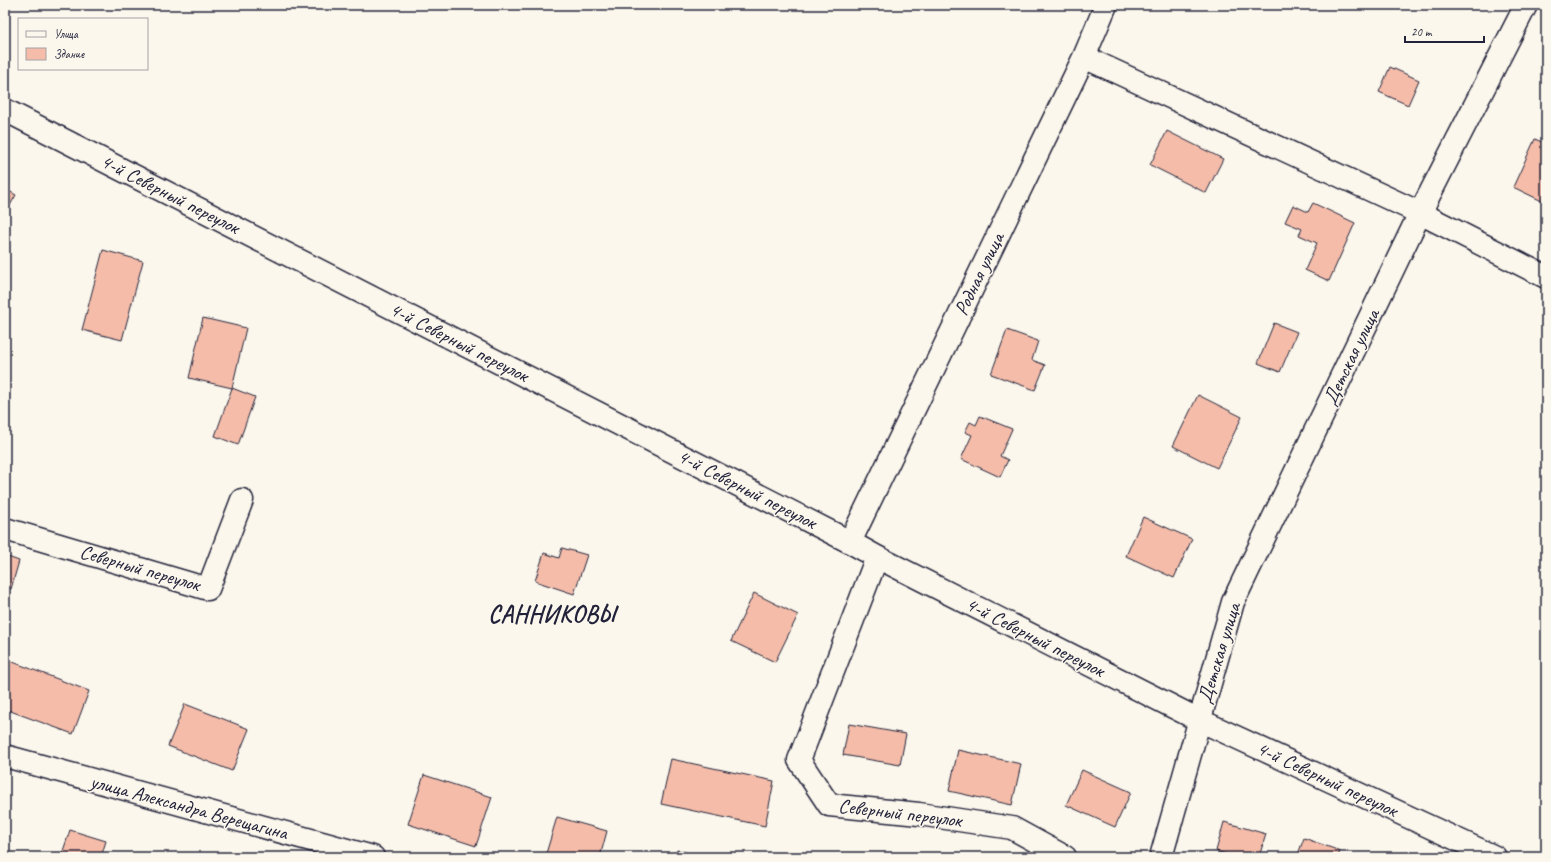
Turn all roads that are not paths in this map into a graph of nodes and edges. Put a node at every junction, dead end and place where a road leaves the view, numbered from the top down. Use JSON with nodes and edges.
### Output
{"nodes":[{"id":1,"x":1106,"y":5,"type":"edge"},
{"id":2,"x":1526,"y":5,"type":"edge"},
{"id":3,"x":1084,"y":57,"type":"junction"},
{"id":4,"x":5,"y":110,"type":"edge"},
{"id":5,"x":1420,"y":213,"type":"junction"},
{"id":6,"x":1546,"y":277,"type":"edge"},
{"id":7,"x":242,"y":500,"type":"dead end"},
{"id":8,"x":5,"y":529,"type":"edge"},
{"id":9,"x":850,"y":542,"type":"junction"},
{"id":10,"x":877,"y":557,"type":"junction"},
{"id":11,"x":1199,"y":720,"type":"junction"},
{"id":12,"x":5,"y":756,"type":"edge"},
{"id":13,"x":373,"y":857,"type":"edge"},
{"id":14,"x":1065,"y":857,"type":"edge"},
{"id":15,"x":1161,"y":857,"type":"edge"},
{"id":16,"x":1495,"y":857,"type":"edge"}],
"edges":[{"from":1,"to":3,"type":"street","name":"Родная улица"},
{"from":2,"to":5,"type":"street","name":"Детская улица"},
{"from":3,"to":5,"type":"street"},
{"from":3,"to":9,"type":"street","name":"Родная улица"},
{"from":4,"to":9,"type":"street","name":"4-й Северный переулок"},
{"from":5,"to":6,"type":"street"},
{"from":5,"to":11,"type":"street","name":"Детская улица"},
{"from":7,"to":8,"type":"street","name":"Северный переулок"},
{"from":9,"to":10,"type":"street","name":"4-й Северный переулок"},
{"from":10,"to":11,"type":"street","name":"4-й Северный переулок"},
{"from":10,"to":14,"type":"street","name":"Северный переулок"},
{"from":11,"to":15,"type":"street"},
{"from":11,"to":16,"type":"street","name":"4-й Северный переулок"},
{"from":12,"to":13,"type":"street","name":"улица Александра Верещагина"}]}
